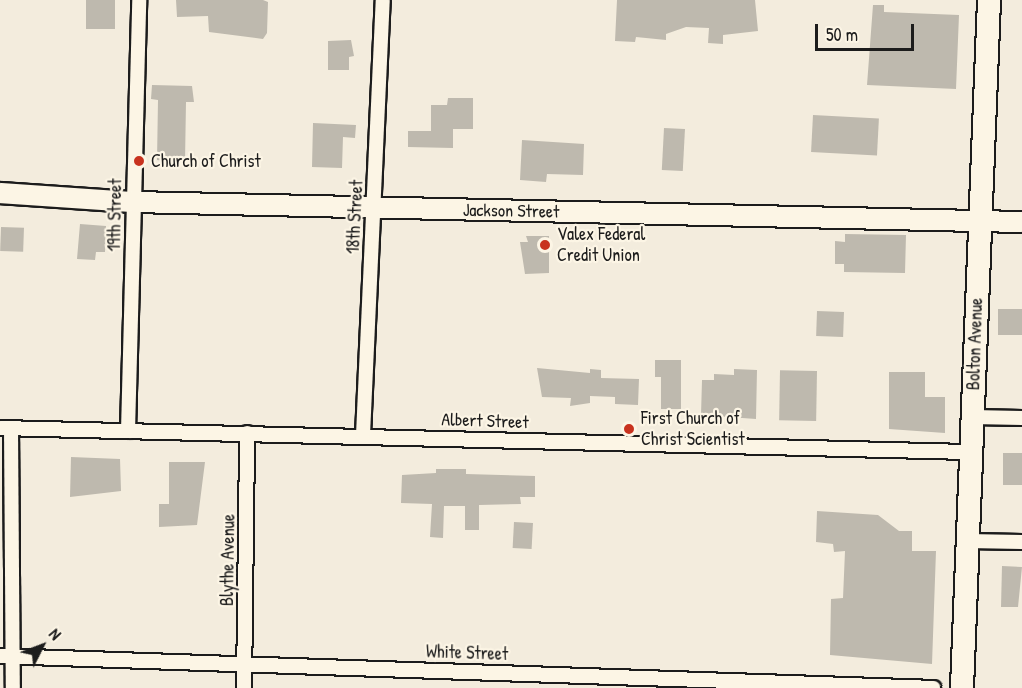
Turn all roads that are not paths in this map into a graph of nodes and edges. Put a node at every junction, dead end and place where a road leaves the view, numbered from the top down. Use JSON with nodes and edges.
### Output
{"nodes":[{"id":1,"x":139,"y":0,"type":"edge"},
{"id":2,"x":383,"y":0,"type":"edge"},
{"id":3,"x":989,"y":0,"type":"edge"},
{"id":4,"x":0,"y":193,"type":"edge"},
{"id":5,"x":134,"y":202,"type":"junction"},
{"id":6,"x":373,"y":207,"type":"junction"},
{"id":7,"x":980,"y":221,"type":"junction"},
{"id":8,"x":1022,"y":222,"type":"edge"},
{"id":9,"x":972,"y":417,"type":"junction"},
{"id":10,"x":1022,"y":418,"type":"edge"},
{"id":11,"x":6,"y":428,"type":"edge"},
{"id":12,"x":128,"y":431,"type":"junction"},
{"id":13,"x":247,"y":433,"type":"junction"},
{"id":14,"x":363,"y":435,"type":"junction"},
{"id":15,"x":970,"y":452,"type":"junction"},
{"id":16,"x":967,"y":541,"type":"junction"},
{"id":17,"x":1022,"y":542,"type":"edge"},
{"id":18,"x":7,"y":657,"type":"edge"},
{"id":19,"x":245,"y":663,"type":"junction"},
{"id":20,"x":13,"y":688,"type":"edge"},
{"id":21,"x":244,"y":688,"type":"edge"},
{"id":22,"x":933,"y":688,"type":"edge"},
{"id":23,"x":962,"y":688,"type":"edge"}],
"edges":[{"from":1,"to":5,"type":"street","name":"19th Street"},
{"from":2,"to":6,"type":"street","name":"18th Street"},
{"from":3,"to":7,"type":"main road","name":"Bolton Avenue"},
{"from":4,"to":5,"type":"main road","name":"Jackson Street"},
{"from":5,"to":6,"type":"main road","name":"Jackson Street"},
{"from":5,"to":12,"type":"street","name":"19th Street"},
{"from":6,"to":7,"type":"main road","name":"Jackson Street"},
{"from":6,"to":14,"type":"street","name":"18th Street"},
{"from":7,"to":8,"type":"main road","name":"Jackson Street"},
{"from":7,"to":9,"type":"main road","name":"Bolton Avenue"},
{"from":9,"to":10,"type":"street"},
{"from":9,"to":15,"type":"main road","name":"Bolton Avenue"},
{"from":11,"to":12,"type":"street","name":"Albert Street"},
{"from":11,"to":18,"type":"street"},
{"from":12,"to":13,"type":"street","name":"Albert Street"},
{"from":13,"to":14,"type":"street","name":"Albert Street"},
{"from":13,"to":19,"type":"street","name":"Blythe Avenue"},
{"from":14,"to":15,"type":"street","name":"Albert Street"},
{"from":15,"to":16,"type":"main road","name":"Bolton Avenue"},
{"from":16,"to":17,"type":"street"},
{"from":16,"to":23,"type":"main road","name":"Bolton Avenue"},
{"from":18,"to":19,"type":"street","name":"White Street"},
{"from":18,"to":20,"type":"street"},
{"from":19,"to":21,"type":"street","name":"Blythe Avenue"},
{"from":19,"to":22,"type":"street","name":"White Street"}]}
